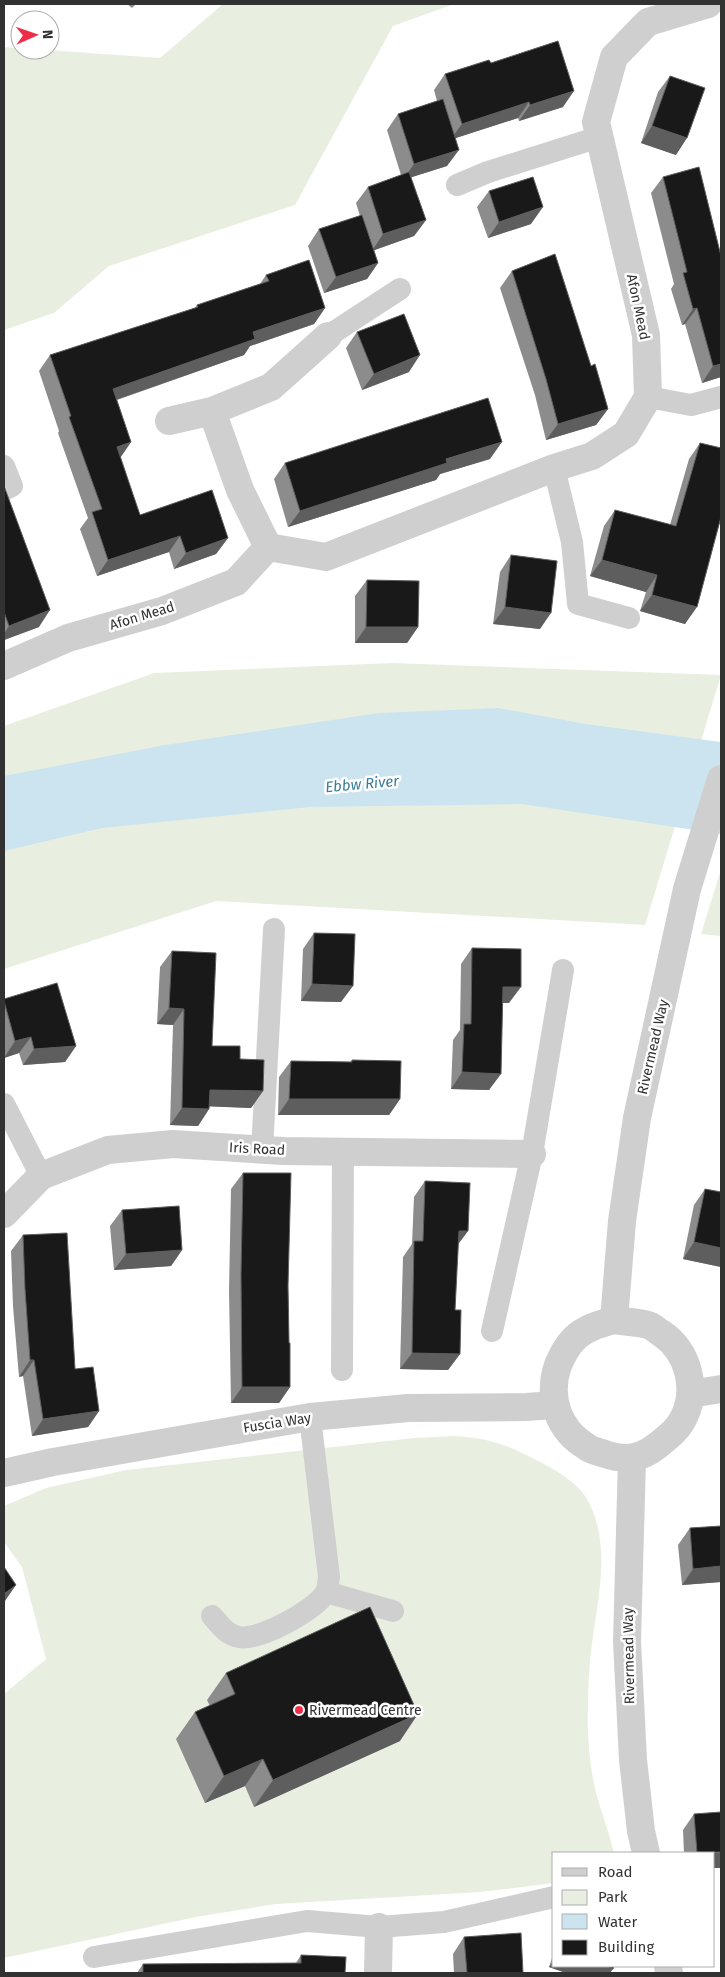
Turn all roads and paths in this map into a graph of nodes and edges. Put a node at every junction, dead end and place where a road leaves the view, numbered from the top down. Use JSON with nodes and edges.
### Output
{"nodes":[{"id":1,"x":708,"y":4,"type":"edge"},
{"id":2,"x":599,"y":137,"type":"junction"},
{"id":3,"x":458,"y":185,"type":"dead end"},
{"id":4,"x":400,"y":289,"type":"dead end"},
{"id":5,"x":328,"y":336,"type":"joint"},
{"id":6,"x":721,"y":396,"type":"edge"},
{"id":7,"x":648,"y":397,"type":"junction"},
{"id":8,"x":212,"y":411,"type":"junction"},
{"id":9,"x":169,"y":421,"type":"dead end"},
{"id":10,"x":4,"y":466,"type":"edge"},
{"id":11,"x":554,"y":468,"type":"junction"},
{"id":12,"x":4,"y":490,"type":"edge"},
{"id":13,"x":268,"y":546,"type":"junction"},
{"id":14,"x":629,"y":618,"type":"dead end"},
{"id":15,"x":4,"y":666,"type":"edge"},
{"id":16,"x":721,"y":780,"type":"edge"},
{"id":17,"x":274,"y":929,"type":"dead end"},
{"id":18,"x":563,"y":970,"type":"dead end"},
{"id":19,"x":4,"y":1104,"type":"edge"},
{"id":20,"x":262,"y":1150,"type":"junction"},
{"id":21,"x":343,"y":1151,"type":"junction"},
{"id":22,"x":532,"y":1154,"type":"junction"},
{"id":23,"x":41,"y":1176,"type":"junction"},
{"id":24,"x":4,"y":1214,"type":"edge"},
{"id":25,"x":614,"y":1320,"type":"junction"},
{"id":26,"x":492,"y":1330,"type":"dead end"},
{"id":27,"x":342,"y":1370,"type":"dead end"},
{"id":28,"x":721,"y":1389,"type":"edge"},
{"id":29,"x":690,"y":1394,"type":"junction"},
{"id":30,"x":554,"y":1405,"type":"junction"},
{"id":31,"x":310,"y":1418,"type":"junction"},
{"id":32,"x":632,"y":1459,"type":"junction"},
{"id":33,"x":4,"y":1473,"type":"edge"},
{"id":34,"x":326,"y":1592,"type":"junction"},
{"id":35,"x":393,"y":1611,"type":"dead end"},
{"id":36,"x":212,"y":1616,"type":"dead end"},
{"id":37,"x":646,"y":1852,"type":"edge"},
{"id":38,"x":552,"y":1897,"type":"edge"},
{"id":39,"x":379,"y":1927,"type":"junction"},
{"id":40,"x":94,"y":1957,"type":"dead end"},
{"id":41,"x":378,"y":1973,"type":"edge"}],
"edges":[{"from":1,"to":2,"type":"street","name":"Afon Mead"},
{"from":2,"to":3,"type":"lane"},
{"from":2,"to":7,"type":"street","name":"Afon Mead"},
{"from":4,"to":5,"type":"lane"},
{"from":5,"to":8,"type":"street"},
{"from":6,"to":7,"type":"lane"},
{"from":7,"to":11,"type":"street"},
{"from":8,"to":9,"type":"street"},
{"from":8,"to":13,"type":"street"},
{"from":10,"to":12,"type":"lane"},
{"from":11,"to":13,"type":"street"},
{"from":11,"to":14,"type":"lane"},
{"from":13,"to":15,"type":"street","name":"Afon Mead"},
{"from":16,"to":25,"type":"street","name":"Rivermead Way"},
{"from":17,"to":20,"type":"lane"},
{"from":18,"to":22,"type":"lane"},
{"from":19,"to":23,"type":"lane"},
{"from":20,"to":21,"type":"street","name":"Iris Road"},
{"from":20,"to":23,"type":"street","name":"Iris Road"},
{"from":21,"to":22,"type":"street","name":"Iris Road"},
{"from":21,"to":27,"type":"lane"},
{"from":22,"to":26,"type":"lane"},
{"from":23,"to":24,"type":"street","name":"Iris Road"},
{"from":25,"to":29,"type":"street"},
{"from":25,"to":30,"type":"street"},
{"from":28,"to":29,"type":"street"},
{"from":29,"to":32,"type":"street"},
{"from":30,"to":31,"type":"street","name":"Fuscia Way"},
{"from":30,"to":32,"type":"street"},
{"from":31,"to":33,"type":"street","name":"Fuscia Way"},
{"from":31,"to":34,"type":"lane"},
{"from":32,"to":37,"type":"street","name":"Rivermead Way"},
{"from":34,"to":35,"type":"lane"},
{"from":34,"to":36,"type":"lane"},
{"from":38,"to":39,"type":"lane"},
{"from":39,"to":40,"type":"lane"},
{"from":39,"to":41,"type":"street"}]}
